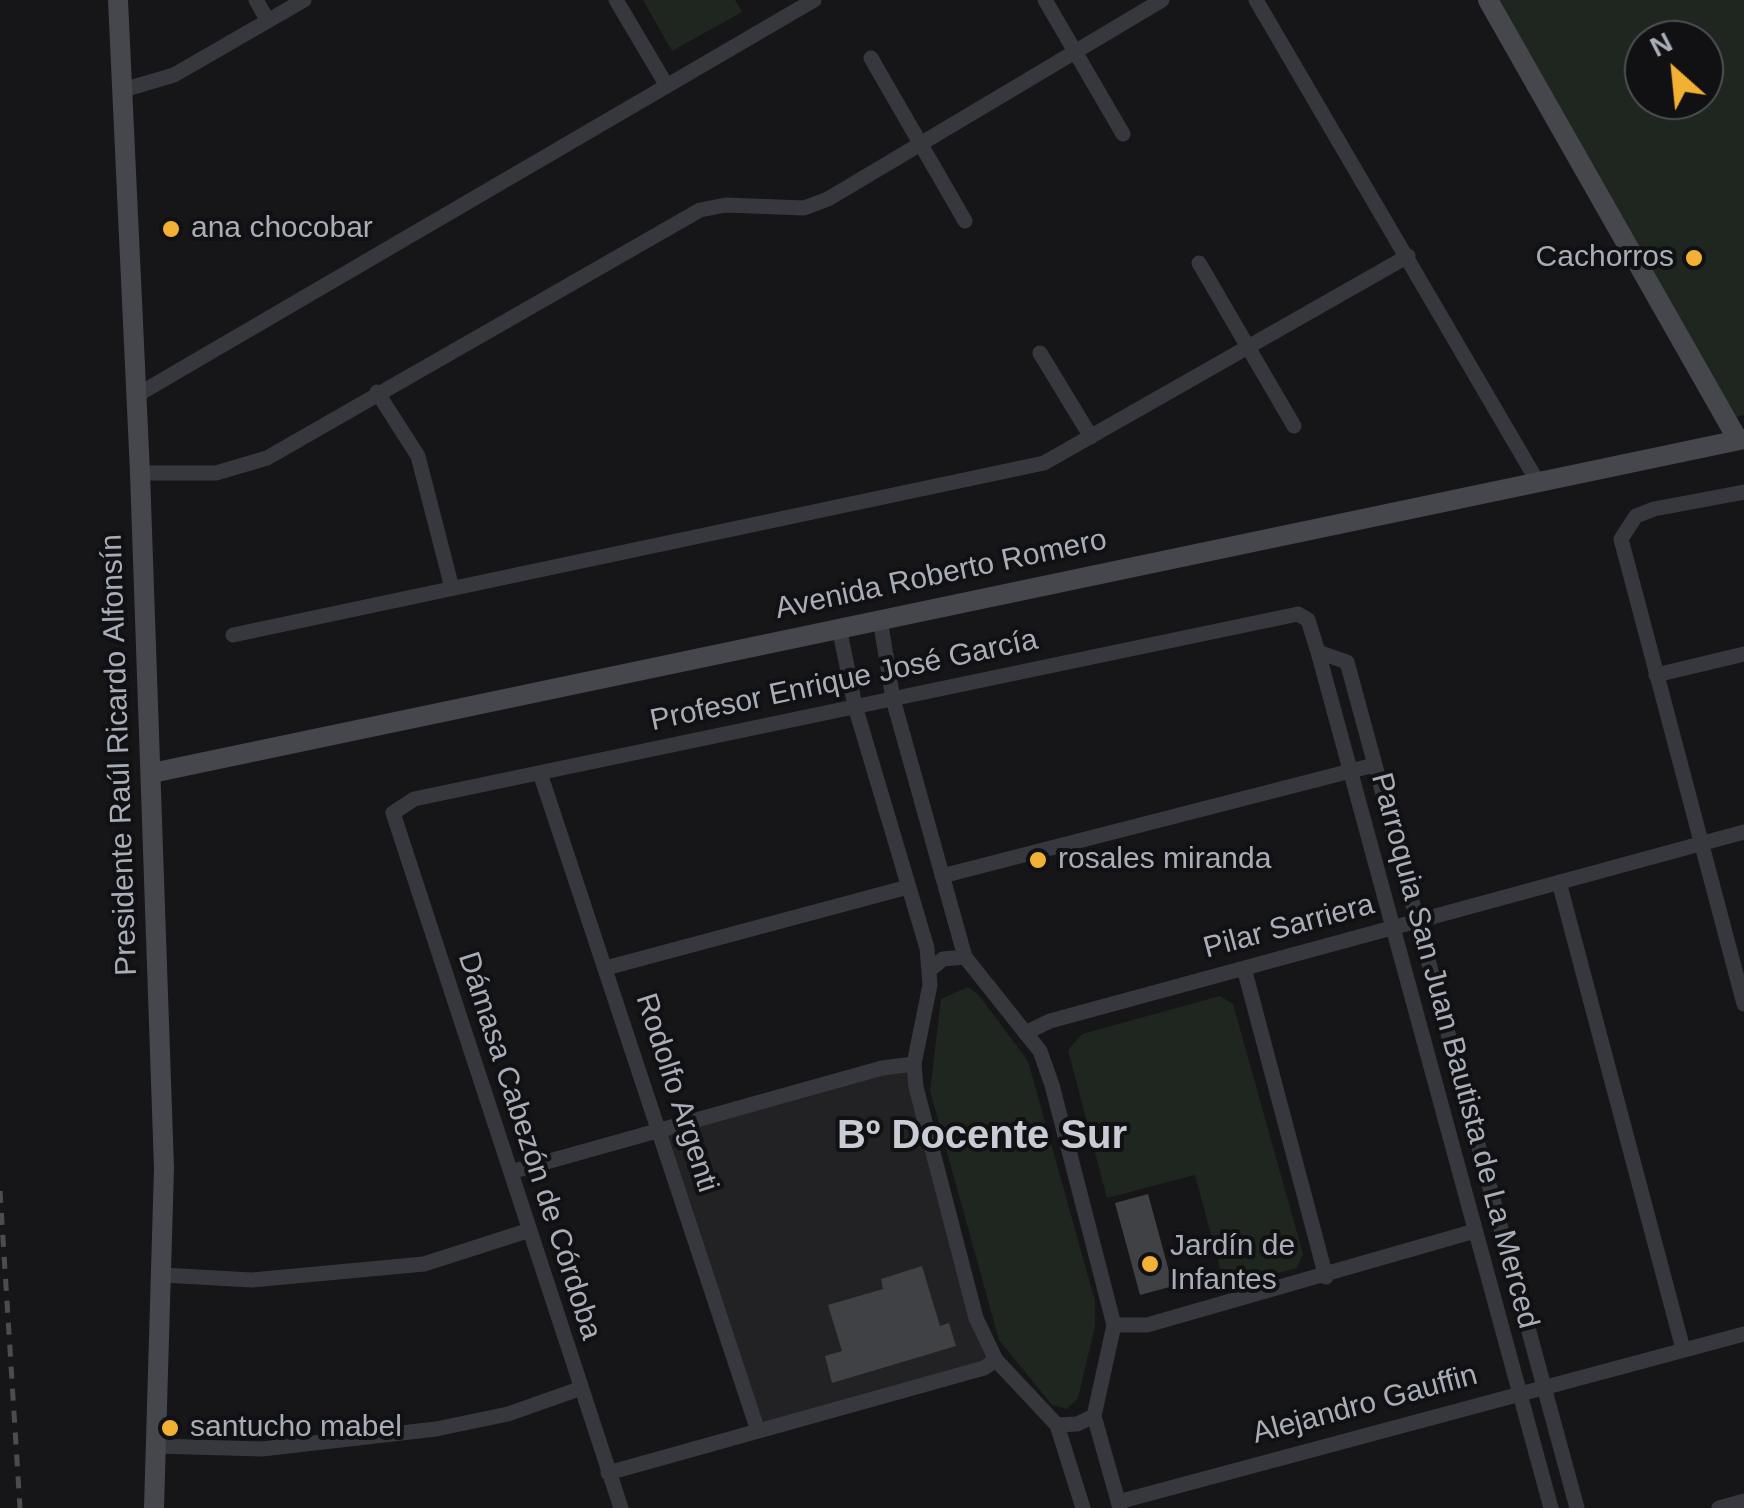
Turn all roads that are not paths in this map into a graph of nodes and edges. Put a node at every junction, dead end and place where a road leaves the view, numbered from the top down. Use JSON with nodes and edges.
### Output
{"nodes":[{"id":1,"x":118,"y":0,"type":"edge"},
{"id":2,"x":256,"y":0,"type":"edge"},
{"id":3,"x":304,"y":0,"type":"edge"},
{"id":4,"x":616,"y":0,"type":"edge"},
{"id":5,"x":814,"y":0,"type":"edge"},
{"id":6,"x":1045,"y":0,"type":"edge"},
{"id":7,"x":1162,"y":0,"type":"edge"},
{"id":8,"x":1256,"y":0,"type":"edge"},
{"id":9,"x":1488,"y":0,"type":"edge"},
{"id":10,"x":268,"y":21,"type":"junction"},
{"id":11,"x":1076,"y":52,"type":"junction"},
{"id":12,"x":871,"y":58,"type":"dead end"},
{"id":13,"x":667,"y":86,"type":"junction"},
{"id":14,"x":123,"y":90,"type":"junction"},
{"id":15,"x":1123,"y":134,"type":"dead end"},
{"id":16,"x":920,"y":144,"type":"junction"},
{"id":17,"x":965,"y":221,"type":"dead end"},
{"id":18,"x":1408,"y":256,"type":"junction"},
{"id":19,"x":1200,"y":263,"type":"dead end"},
{"id":20,"x":1248,"y":347,"type":"junction"},
{"id":21,"x":1040,"y":353,"type":"dead end"},
{"id":22,"x":377,"y":392,"type":"junction"},
{"id":23,"x":137,"y":396,"type":"junction"},
{"id":24,"x":1294,"y":426,"type":"dead end"},
{"id":25,"x":1091,"y":437,"type":"junction"},
{"id":26,"x":1741,"y":440,"type":"edge"},
{"id":27,"x":140,"y":473,"type":"junction"},
{"id":28,"x":1536,"y":479,"type":"junction"},
{"id":29,"x":1744,"y":492,"type":"edge"},
{"id":30,"x":452,"y":588,"type":"junction"},
{"id":31,"x":1298,"y":614,"type":"joint"},
{"id":32,"x":880,"y":619,"type":"junction"},
{"id":33,"x":839,"y":627,"type":"junction"},
{"id":34,"x":233,"y":635,"type":"dead end"},
{"id":35,"x":1318,"y":652,"type":"junction"},
{"id":36,"x":1744,"y":654,"type":"edge"},
{"id":37,"x":1656,"y":674,"type":"junction"},
{"id":38,"x":892,"y":699,"type":"junction"},
{"id":39,"x":855,"y":706,"type":"junction"},
{"id":40,"x":1374,"y":764,"type":"junction"},
{"id":41,"x":1349,"y":770,"type":"junction"},
{"id":42,"x":152,"y":772,"type":"junction"},
{"id":43,"x":540,"y":773,"type":"junction"},
{"id":44,"x":402,"y":804,"type":"joint"},
{"id":45,"x":1744,"y":832,"type":"edge"},
{"id":46,"x":1700,"y":844,"type":"junction"},
{"id":47,"x":942,"y":876,"type":"junction"},
{"id":48,"x":1559,"y":882,"type":"junction"},
{"id":49,"x":908,"y":887,"type":"junction"},
{"id":50,"x":1417,"y":921,"type":"junction"},
{"id":51,"x":1394,"y":927,"type":"junction"},
{"id":52,"x":965,"y":957,"type":"junction"},
{"id":53,"x":606,"y":968,"type":"junction"},
{"id":54,"x":1244,"y":968,"type":"junction"},
{"id":55,"x":931,"y":969,"type":"junction"},
{"id":56,"x":1744,"y":1004,"type":"edge"},
{"id":57,"x":1024,"y":1033,"type":"junction"},
{"id":58,"x":914,"y":1064,"type":"junction"},
{"id":59,"x":660,"y":1130,"type":"junction"},
{"id":60,"x":514,"y":1171,"type":"junction"},
{"id":61,"x":530,"y":1230,"type":"junction"},
{"id":62,"x":1475,"y":1230,"type":"junction"},
{"id":63,"x":162,"y":1275,"type":"junction"},
{"id":64,"x":1326,"y":1277,"type":"junction"},
{"id":65,"x":1114,"y":1325,"type":"junction"},
{"id":66,"x":1744,"y":1334,"type":"edge"},
{"id":67,"x":1683,"y":1348,"type":"junction"},
{"id":68,"x":996,"y":1360,"type":"junction"},
{"id":69,"x":1544,"y":1385,"type":"junction"},
{"id":70,"x":578,"y":1389,"type":"junction"},
{"id":71,"x":1519,"y":1392,"type":"junction"},
{"id":72,"x":1094,"y":1416,"type":"junction"},
{"id":73,"x":1056,"y":1425,"type":"junction"},
{"id":74,"x":758,"y":1430,"type":"junction"},
{"id":75,"x":156,"y":1446,"type":"junction"},
{"id":76,"x":608,"y":1473,"type":"junction"},
{"id":77,"x":1744,"y":1501,"type":"edge"},
{"id":78,"x":1119,"y":1505,"type":"edge"},
{"id":79,"x":154,"y":1508,"type":"edge"},
{"id":80,"x":620,"y":1508,"type":"edge"},
{"id":81,"x":1083,"y":1508,"type":"edge"},
{"id":82,"x":1551,"y":1508,"type":"edge"},
{"id":83,"x":1577,"y":1508,"type":"edge"},
{"id":84,"x":1719,"y":1508,"type":"edge"}],
"edges":[{"from":1,"to":14,"type":"main road","name":"Presidente Raúl Ricardo Alfonsín"},
{"from":2,"to":10,"type":"street"},
{"from":3,"to":10,"type":"street"},
{"from":4,"to":13,"type":"street"},
{"from":5,"to":13,"type":"street"},
{"from":6,"to":11,"type":"street"},
{"from":7,"to":11,"type":"street"},
{"from":8,"to":18,"type":"street"},
{"from":9,"to":26,"type":"main road"},
{"from":10,"to":14,"type":"street"},
{"from":11,"to":15,"type":"street"},
{"from":11,"to":16,"type":"street"},
{"from":12,"to":16,"type":"street"},
{"from":13,"to":23,"type":"street"},
{"from":14,"to":23,"type":"main road","name":"Presidente Raúl Ricardo Alfonsín"},
{"from":16,"to":17,"type":"street"},
{"from":16,"to":22,"type":"street"},
{"from":18,"to":20,"type":"street"},
{"from":18,"to":28,"type":"street"},
{"from":19,"to":20,"type":"street"},
{"from":20,"to":24,"type":"street"},
{"from":20,"to":25,"type":"street"},
{"from":21,"to":25,"type":"street"},
{"from":22,"to":27,"type":"street"},
{"from":22,"to":30,"type":"street"},
{"from":23,"to":27,"type":"main road","name":"Presidente Raúl Ricardo Alfonsín"},
{"from":25,"to":30,"type":"street"},
{"from":26,"to":28,"type":"main road","name":"Avenida Roberto Romero"},
{"from":27,"to":42,"type":"main road","name":"Presidente Raúl Ricardo Alfonsín"},
{"from":28,"to":32,"type":"main road","name":"Avenida Roberto Romero"},
{"from":29,"to":37,"type":"street"},
{"from":30,"to":34,"type":"street"},
{"from":31,"to":35,"type":"street","name":"Parroquia San Juan Bautista de La Merced"},
{"from":31,"to":38,"type":"street","name":"Profesor Enrique José García"},
{"from":32,"to":33,"type":"main road","name":"Avenida Roberto Romero"},
{"from":32,"to":38,"type":"street"},
{"from":33,"to":39,"type":"street"},
{"from":33,"to":42,"type":"main road","name":"Avenida Roberto Romero"},
{"from":35,"to":40,"type":"street"},
{"from":35,"to":41,"type":"street","name":"Parroquia San Juan Bautista de La Merced"},
{"from":36,"to":37,"type":"street"},
{"from":37,"to":46,"type":"street"},
{"from":38,"to":39,"type":"street","name":"Profesor Enrique José García"},
{"from":38,"to":47,"type":"street"},
{"from":39,"to":43,"type":"street","name":"Profesor Enrique José García"},
{"from":39,"to":49,"type":"street"},
{"from":40,"to":41,"type":"street"},
{"from":40,"to":50,"type":"street"},
{"from":41,"to":47,"type":"street"},
{"from":41,"to":51,"type":"street","name":"Parroquia San Juan Bautista de La Merced"},
{"from":42,"to":63,"type":"main road","name":"Presidente Raúl Ricardo Alfonsín"},
{"from":43,"to":44,"type":"street","name":"Profesor Enrique José García"},
{"from":43,"to":53,"type":"street","name":"Rodolfo Argenti"},
{"from":44,"to":60,"type":"street","name":"Dámasa Cabezón de Córdoba"},
{"from":45,"to":46,"type":"street","name":"Pilar Sarriera"},
{"from":46,"to":48,"type":"street","name":"Pilar Sarriera"},
{"from":46,"to":56,"type":"street"},
{"from":47,"to":52,"type":"street"},
{"from":48,"to":50,"type":"street","name":"Pilar Sarriera"},
{"from":48,"to":67,"type":"street"},
{"from":49,"to":53,"type":"street"},
{"from":49,"to":55,"type":"street"},
{"from":50,"to":51,"type":"street","name":"Pilar Sarriera"},
{"from":50,"to":69,"type":"street"},
{"from":51,"to":54,"type":"street","name":"Pilar Sarriera"},
{"from":51,"to":62,"type":"street","name":"Parroquia San Juan Bautista de La Merced"},
{"from":52,"to":55,"type":"street"},
{"from":52,"to":57,"type":"street"},
{"from":53,"to":59,"type":"street","name":"Rodolfo Argenti"},
{"from":54,"to":57,"type":"street","name":"Pilar Sarriera"},
{"from":54,"to":64,"type":"street"},
{"from":55,"to":58,"type":"street"},
{"from":57,"to":65,"type":"street"},
{"from":58,"to":59,"type":"street"},
{"from":58,"to":68,"type":"street"},
{"from":59,"to":60,"type":"street"},
{"from":59,"to":74,"type":"street","name":"Rodolfo Argenti"},
{"from":60,"to":61,"type":"street","name":"Dámasa Cabezón de Córdoba"},
{"from":61,"to":63,"type":"street"},
{"from":61,"to":70,"type":"street","name":"Dámasa Cabezón de Córdoba"},
{"from":62,"to":64,"type":"street"},
{"from":62,"to":71,"type":"street","name":"Parroquia San Juan Bautista de La Merced"},
{"from":63,"to":75,"type":"main road","name":"Presidente Raúl Ricardo Alfonsín"},
{"from":64,"to":65,"type":"street"},
{"from":65,"to":72,"type":"street"},
{"from":66,"to":67,"type":"street","name":"Alejandro Gauffin"},
{"from":67,"to":69,"type":"street","name":"Alejandro Gauffin"},
{"from":68,"to":73,"type":"street"},
{"from":68,"to":74,"type":"street"},
{"from":69,"to":71,"type":"street","name":"Alejandro Gauffin"},
{"from":69,"to":83,"type":"street"},
{"from":70,"to":75,"type":"street"},
{"from":70,"to":76,"type":"street","name":"Dámasa Cabezón de Córdoba"},
{"from":71,"to":78,"type":"street","name":"Alejandro Gauffin"},
{"from":71,"to":82,"type":"street","name":"Parroquia San Juan Bautista de La Merced"},
{"from":72,"to":73,"type":"street"},
{"from":72,"to":78,"type":"street"},
{"from":73,"to":81,"type":"street"},
{"from":74,"to":76,"type":"street"},
{"from":75,"to":79,"type":"main road","name":"Presidente Raúl Ricardo Alfonsín"},
{"from":76,"to":80,"type":"street","name":"Dámasa Cabezón de Córdoba"},
{"from":77,"to":84,"type":"street"}]}
